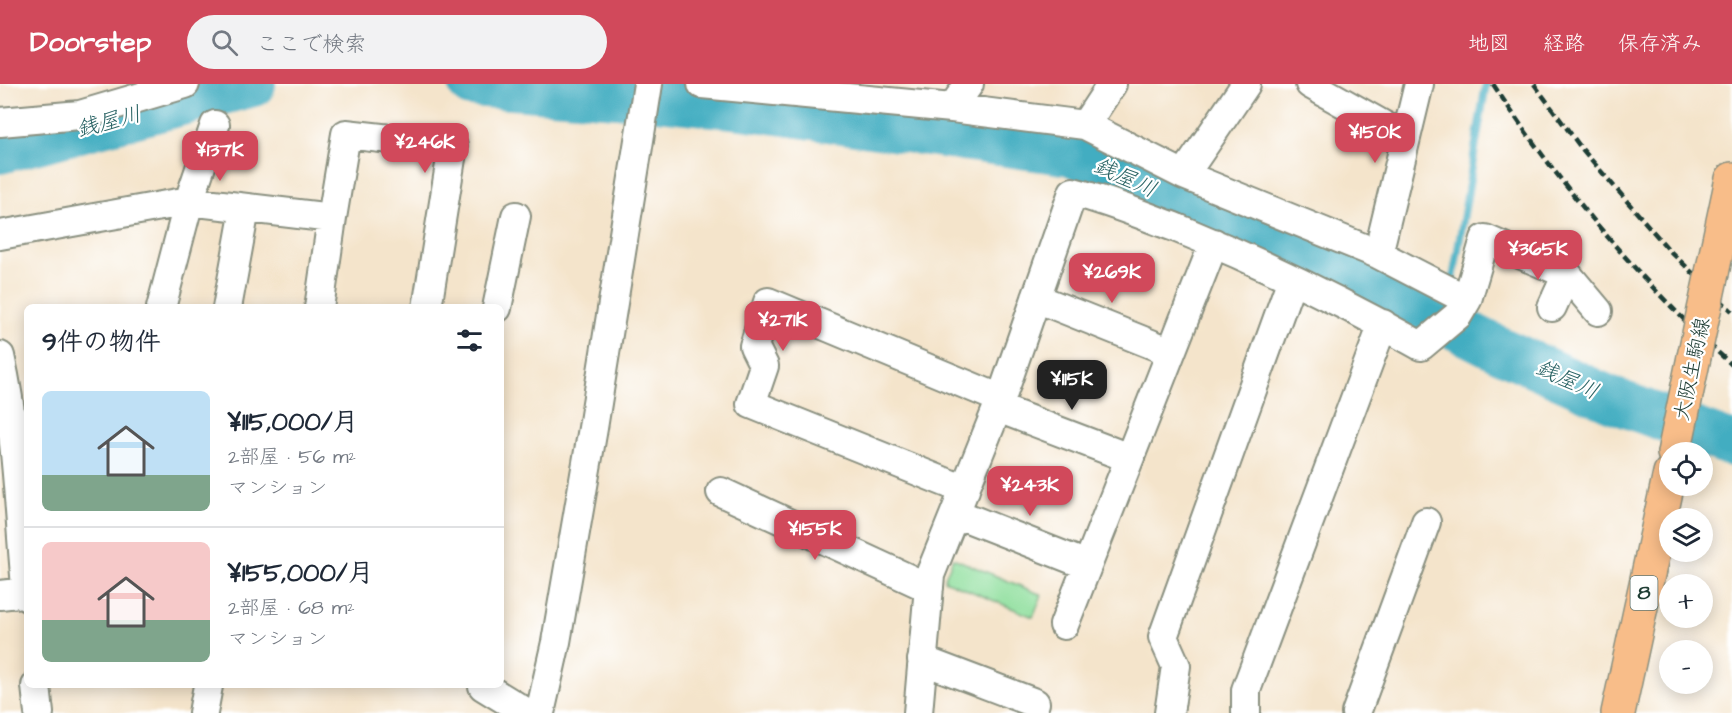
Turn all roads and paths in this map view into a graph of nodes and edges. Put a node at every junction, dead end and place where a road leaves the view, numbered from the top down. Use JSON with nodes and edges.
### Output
{"nodes":[{"id":1,"x":648,"y":84,"type":"edge"},
{"id":2,"x":702,"y":84,"type":"edge"},
{"id":3,"x":969,"y":84,"type":"edge"},
{"id":4,"x":1113,"y":84,"type":"edge"},
{"id":5,"x":1246,"y":84,"type":"edge"},
{"id":6,"x":1310,"y":84,"type":"edge"},
{"id":7,"x":1419,"y":84,"type":"edge"},
{"id":8,"x":170,"y":86,"type":"edge"},
{"id":9,"x":952,"y":108,"type":"junction"},
{"id":10,"x":0,"y":122,"type":"edge"},
{"id":11,"x":215,"y":125,"type":"dead end"},
{"id":12,"x":1085,"y":125,"type":"junction"},
{"id":13,"x":1406,"y":138,"type":"junction"},
{"id":14,"x":1184,"y":176,"type":"junction"},
{"id":15,"x":1732,"y":179,"type":"edge"},
{"id":16,"x":189,"y":201,"type":"junction"},
{"id":17,"x":245,"y":209,"type":"junction"},
{"id":18,"x":516,"y":216,"type":"dead end"},
{"id":19,"x":332,"y":218,"type":"junction"},
{"id":20,"x":0,"y":235,"type":"edge"},
{"id":21,"x":1214,"y":243,"type":"junction"},
{"id":22,"x":1378,"y":254,"type":"junction"},
{"id":23,"x":1567,"y":274,"type":"junction"},
{"id":24,"x":1292,"y":279,"type":"junction"},
{"id":25,"x":1036,"y":298,"type":"junction"},
{"id":26,"x":1456,"y":300,"type":"junction"},
{"id":27,"x":162,"y":304,"type":"edge"},
{"id":28,"x":228,"y":304,"type":"edge"},
{"id":29,"x":320,"y":304,"type":"edge"},
{"id":30,"x":428,"y":304,"type":"edge"},
{"id":31,"x":497,"y":304,"type":"edge"},
{"id":32,"x":1552,"y":307,"type":"dead end"},
{"id":33,"x":1598,"y":311,"type":"dead end"},
{"id":34,"x":1383,"y":324,"type":"junction"},
{"id":35,"x":1171,"y":352,"type":"junction"},
{"id":36,"x":0,"y":356,"type":"edge"},
{"id":37,"x":17,"y":385,"type":"edge"},
{"id":38,"x":1000,"y":403,"type":"junction"},
{"id":39,"x":1676,"y":442,"type":"edge"},
{"id":40,"x":1129,"y":458,"type":"junction"},
{"id":41,"x":721,"y":492,"type":"dead end"},
{"id":42,"x":1665,"y":496,"type":"edge"},
{"id":43,"x":16,"y":498,"type":"edge"},
{"id":44,"x":960,"y":501,"type":"junction"},
{"id":45,"x":1426,"y":522,"type":"dead end"},
{"id":46,"x":1087,"y":564,"type":"junction"},
{"id":47,"x":24,"y":566,"type":"edge"},
{"id":48,"x":929,"y":588,"type":"junction"},
{"id":49,"x":24,"y":592,"type":"edge"},
{"id":50,"x":0,"y":595,"type":"edge"},
{"id":51,"x":1064,"y":625,"type":"dead end"},
{"id":52,"x":922,"y":660,"type":"junction"},
{"id":53,"x":36,"y":688,"type":"edge"},
{"id":54,"x":208,"y":688,"type":"edge"},
{"id":55,"x":486,"y":688,"type":"edge"},
{"id":56,"x":1035,"y":703,"type":"dead end"},
{"id":57,"x":39,"y":713,"type":"edge"},
{"id":58,"x":203,"y":713,"type":"edge"},
{"id":59,"x":526,"y":713,"type":"edge"},
{"id":60,"x":540,"y":713,"type":"edge"},
{"id":61,"x":918,"y":713,"type":"edge"},
{"id":62,"x":1169,"y":713,"type":"edge"},
{"id":63,"x":1246,"y":713,"type":"edge"},
{"id":64,"x":1356,"y":713,"type":"edge"},
{"id":65,"x":1618,"y":713,"type":"edge"}],
"edges":[{"from":1,"to":60,"type":"street"},
{"from":2,"to":9,"type":"street"},
{"from":3,"to":9,"type":"street"},
{"from":4,"to":12,"type":"street"},
{"from":5,"to":14,"type":"street"},
{"from":6,"to":13,"type":"street"},
{"from":7,"to":13,"type":"street"},
{"from":8,"to":10,"type":"street"},
{"from":9,"to":12,"type":"street"},
{"from":11,"to":16,"type":"street"},
{"from":12,"to":14,"type":"street"},
{"from":13,"to":22,"type":"street"},
{"from":14,"to":22,"type":"street"},
{"from":15,"to":39,"type":"main road","name":"大阪生駒線","bridge":true},
{"from":16,"to":17,"type":"street"},
{"from":16,"to":20,"type":"street"},
{"from":16,"to":27,"type":"street"},
{"from":17,"to":19,"type":"street"},
{"from":17,"to":28,"type":"street"},
{"from":18,"to":31,"type":"street"},
{"from":19,"to":29,"type":"street"},
{"from":19,"to":30,"type":"street"},
{"from":21,"to":24,"type":"street"},
{"from":21,"to":25,"type":"street"},
{"from":21,"to":35,"type":"street"},
{"from":22,"to":26,"type":"street"},
{"from":23,"to":26,"type":"street"},
{"from":23,"to":32,"type":"street"},
{"from":23,"to":33,"type":"street"},
{"from":24,"to":34,"type":"street"},
{"from":24,"to":62,"type":"street"},
{"from":25,"to":35,"type":"street"},
{"from":25,"to":38,"type":"street"},
{"from":26,"to":34,"type":"street"},
{"from":34,"to":63,"type":"street"},
{"from":35,"to":40,"type":"street"},
{"from":36,"to":37,"type":"street"},
{"from":37,"to":43,"type":"street"},
{"from":38,"to":40,"type":"street"},
{"from":38,"to":44,"type":"street"},
{"from":38,"to":44,"type":"street"},
{"from":40,"to":46,"type":"street"},
{"from":41,"to":48,"type":"street"},
{"from":42,"to":65,"type":"main road","number":"8"},
{"from":43,"to":47,"type":"street"},
{"from":44,"to":46,"type":"street"},
{"from":44,"to":48,"type":"street"},
{"from":45,"to":64,"type":"street"},
{"from":46,"to":51,"type":"street"},
{"from":48,"to":52,"type":"street"},
{"from":49,"to":50,"type":"street"},
{"from":52,"to":56,"type":"street"},
{"from":52,"to":61,"type":"street"},
{"from":53,"to":57,"type":"street"},
{"from":54,"to":58,"type":"street"},
{"from":55,"to":59,"type":"street"}]}
